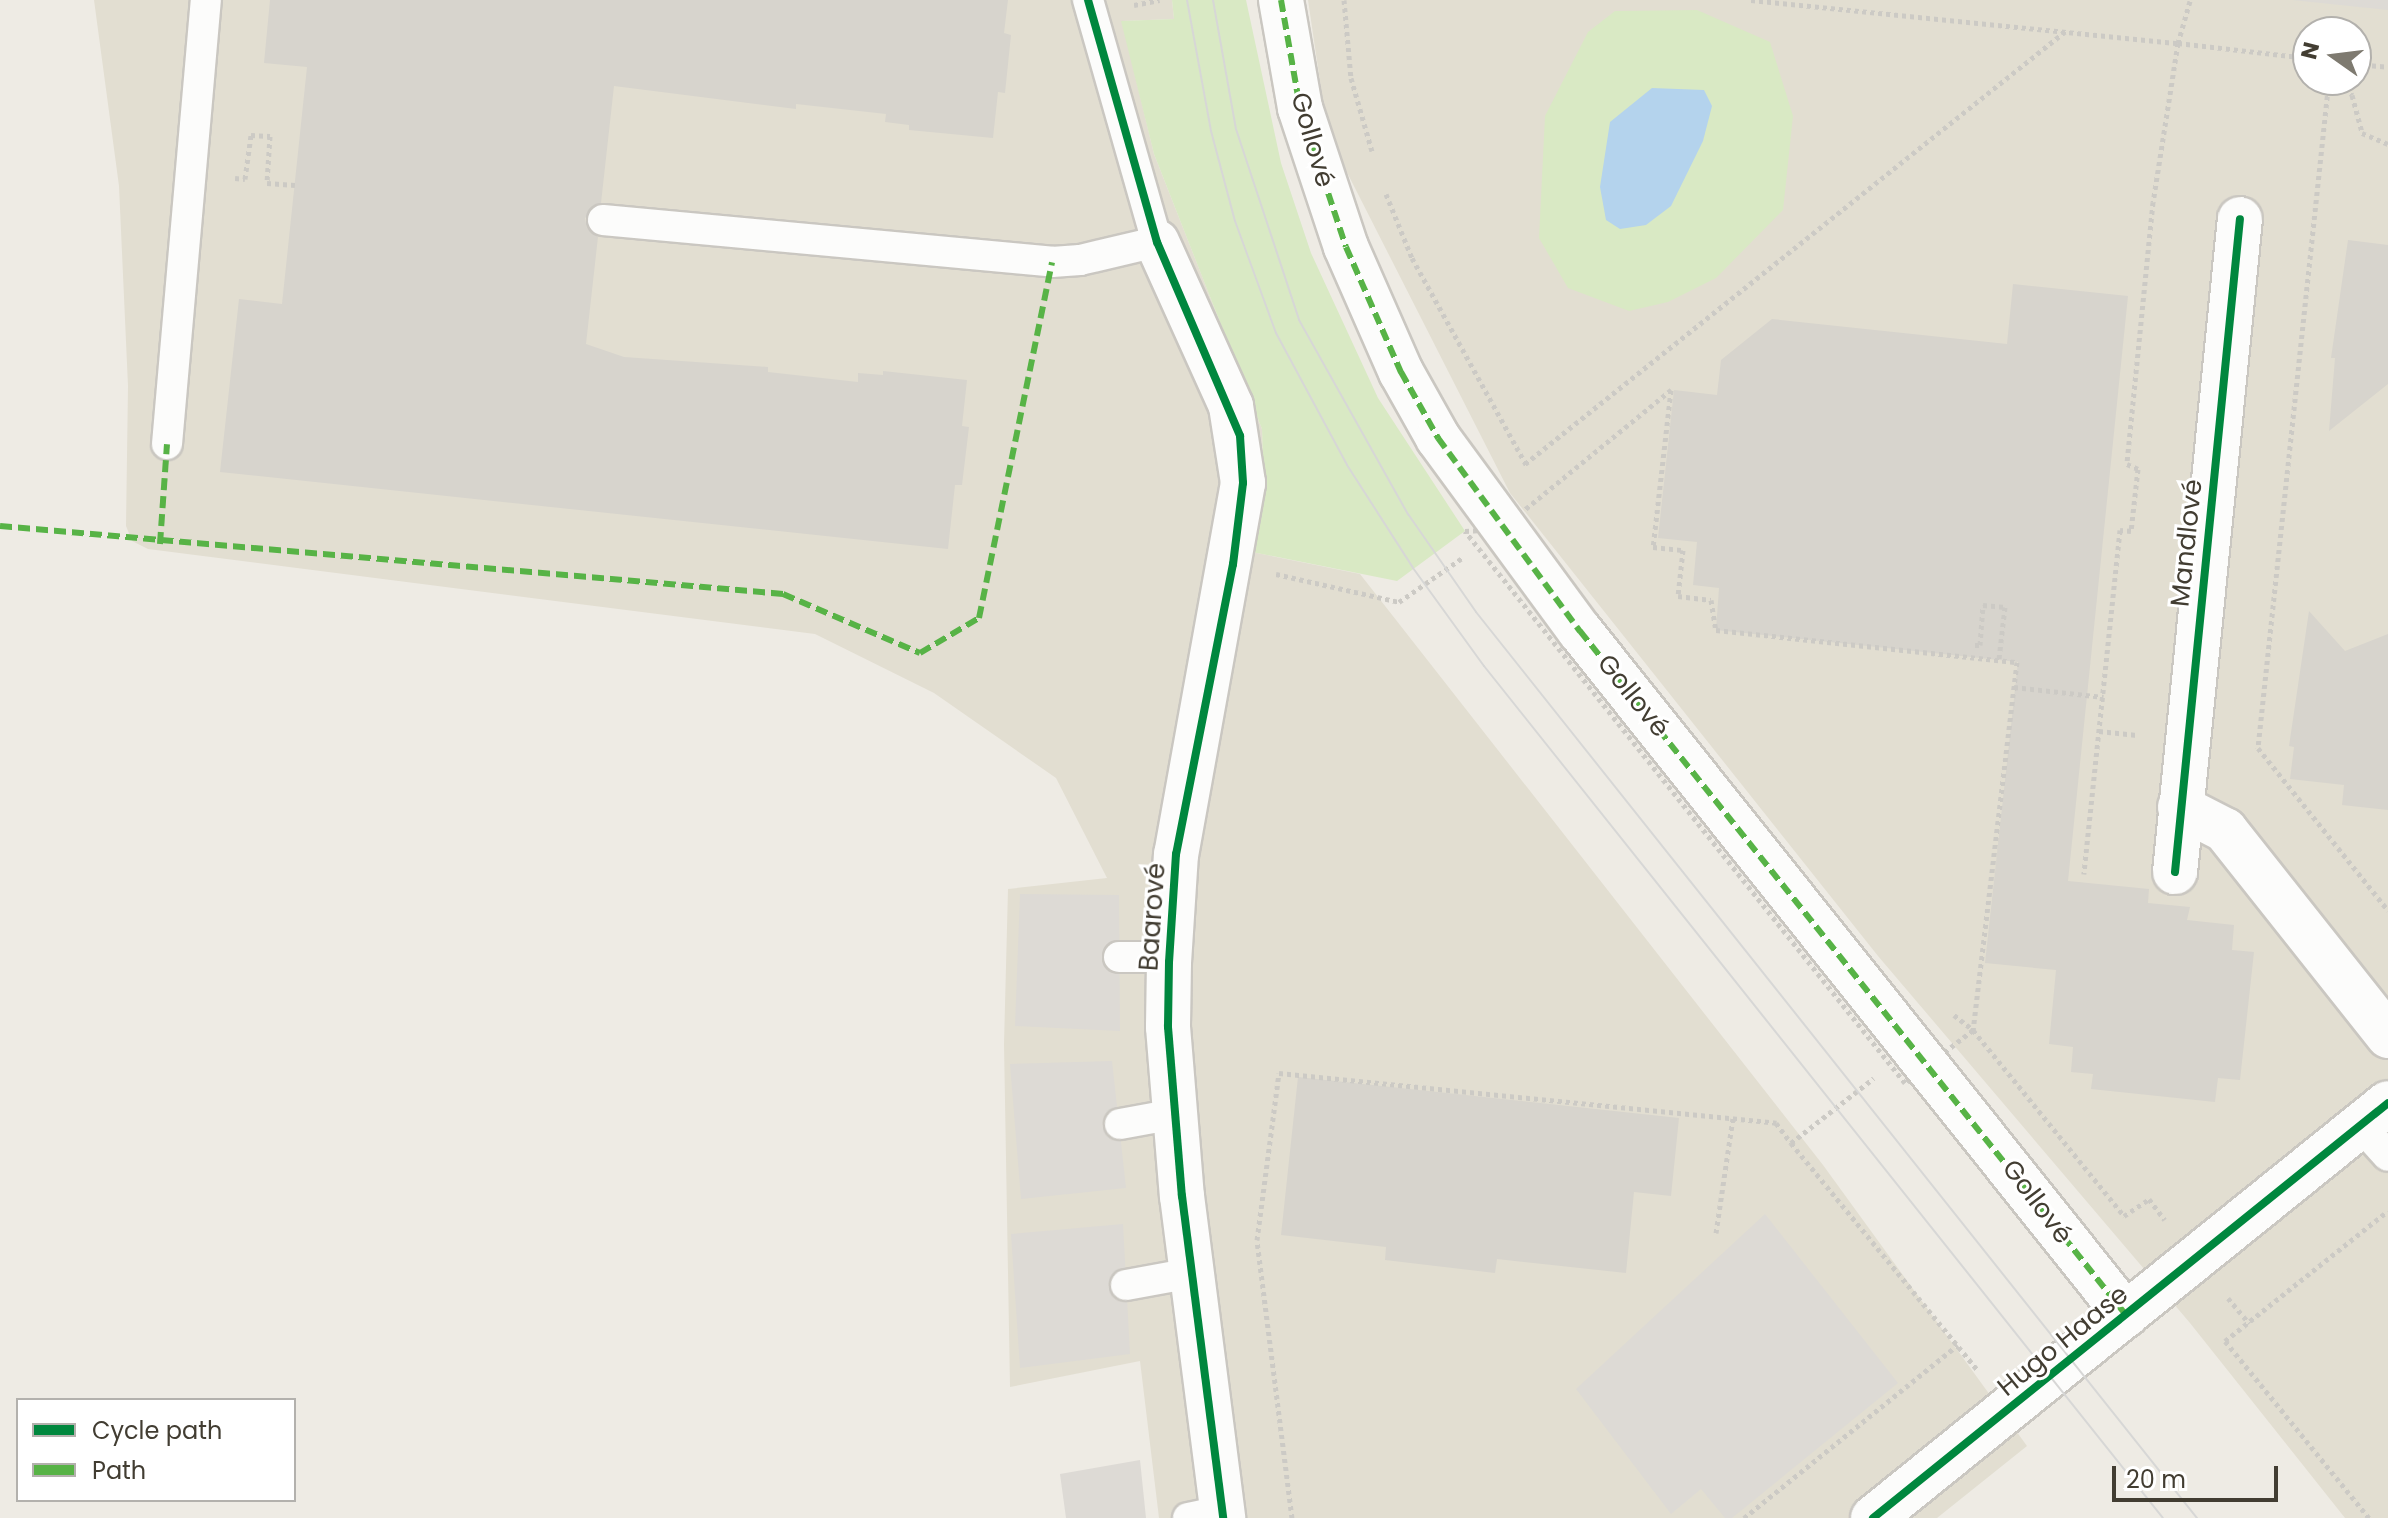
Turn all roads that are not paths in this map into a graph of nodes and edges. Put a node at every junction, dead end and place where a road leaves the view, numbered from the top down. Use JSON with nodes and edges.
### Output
{"nodes":[{"id":1,"x":206,"y":0,"type":"edge"},
{"id":2,"x":1088,"y":0,"type":"edge"},
{"id":3,"x":1281,"y":0,"type":"edge"},
{"id":4,"x":2240,"y":219,"type":"dead end"},
{"id":5,"x":603,"y":220,"type":"dead end"},
{"id":6,"x":1157,"y":242,"type":"junction"},
{"id":7,"x":167,"y":444,"type":"dead end"},
{"id":8,"x":2180,"y":807,"type":"junction"},
{"id":9,"x":2175,"y":872,"type":"dead end"},
{"id":10,"x":1119,"y":957,"type":"dead end"},
{"id":11,"x":1169,"y":957,"type":"junction"},
{"id":12,"x":2388,"y":1036,"type":"edge"},
{"id":13,"x":1175,"y":1114,"type":"junction"},
{"id":14,"x":1120,"y":1124,"type":"dead end"},
{"id":15,"x":2379,"y":1128,"type":"edge"},
{"id":16,"x":1192,"y":1273,"type":"junction"},
{"id":17,"x":1126,"y":1285,"type":"dead end"},
{"id":18,"x":2126,"y":1315,"type":"junction"},
{"id":19,"x":1211,"y":1516,"type":"edge"},
{"id":20,"x":1873,"y":1518,"type":"edge"}],
"edges":[{"from":1,"to":7,"type":"lane"},
{"from":2,"to":6,"type":"lane"},
{"from":3,"to":18,"type":"street","name":"Gollové"},
{"from":4,"to":8,"type":"street","name":"Mandlové"},
{"from":5,"to":6,"type":"lane"},
{"from":6,"to":11,"type":"street","name":"Baarové"},
{"from":8,"to":9,"type":"street","name":"Mandlové"},
{"from":8,"to":12,"type":"street"},
{"from":10,"to":11,"type":"lane"},
{"from":11,"to":13,"type":"street","name":"Baarové"},
{"from":13,"to":14,"type":"lane"},
{"from":13,"to":16,"type":"street","name":"Baarové"},
{"from":15,"to":18,"type":"street","name":"Hugo Haase"},
{"from":16,"to":17,"type":"lane"},
{"from":16,"to":19,"type":"street","name":"Baarové"},
{"from":18,"to":20,"type":"street","name":"Hugo Haase"}]}
